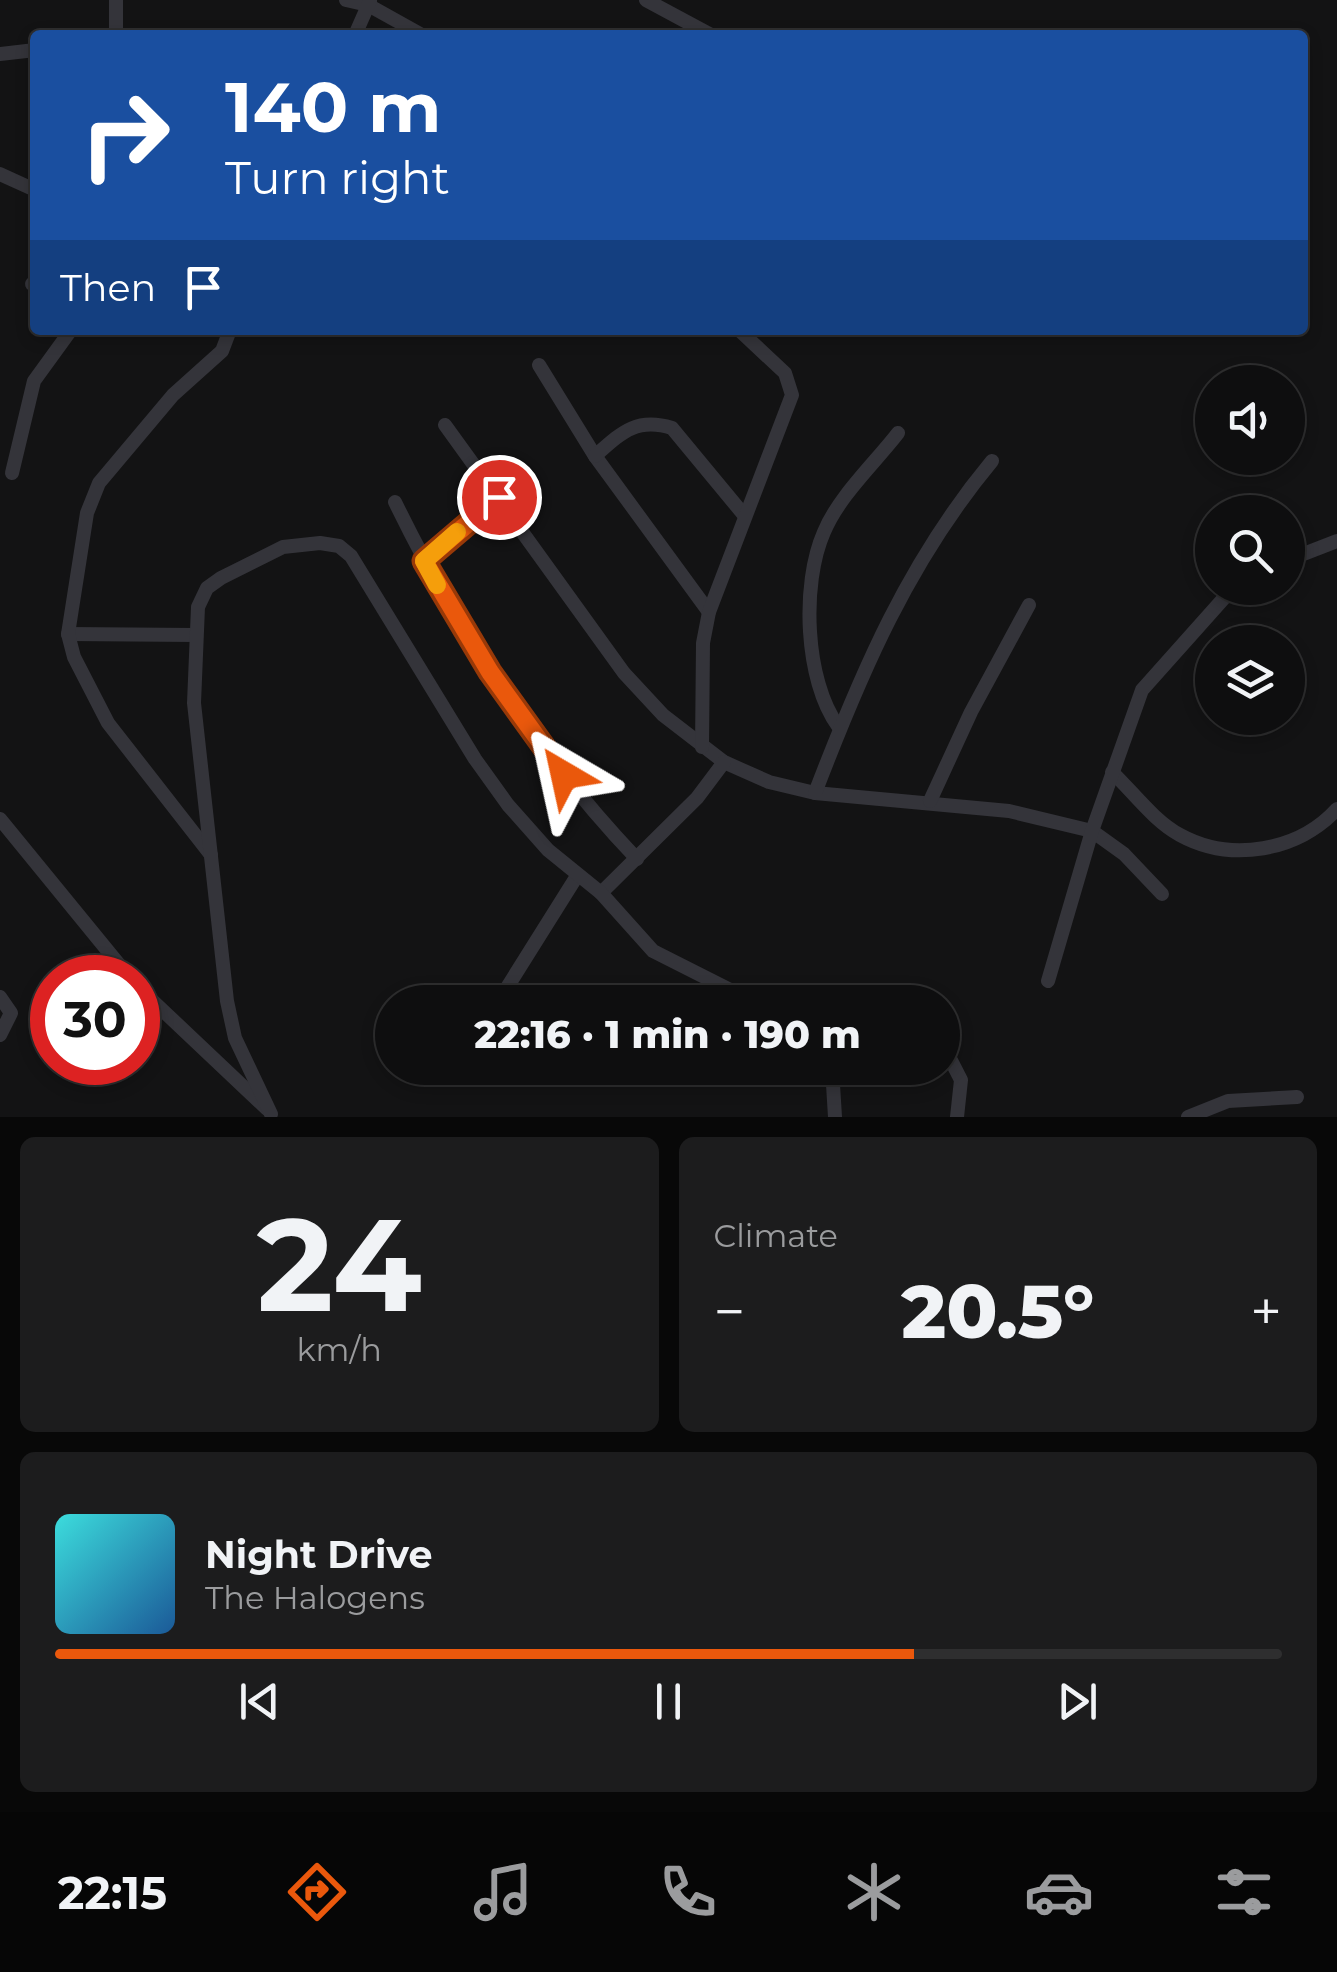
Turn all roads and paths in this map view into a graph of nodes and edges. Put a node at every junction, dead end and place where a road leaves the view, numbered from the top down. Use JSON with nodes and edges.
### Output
{"nodes":[{"id":1,"x":116,"y":0,"type":"edge"},
{"id":2,"x":346,"y":0,"type":"edge"},
{"id":3,"x":646,"y":0,"type":"edge"},
{"id":4,"x":369,"y":3,"type":"edge"},
{"id":5,"x":116,"y":30,"type":"edge"},
{"id":6,"x":357,"y":30,"type":"edge"},
{"id":7,"x":414,"y":30,"type":"edge"},
{"id":8,"x":702,"y":30,"type":"edge"},
{"id":9,"x":30,"y":51,"type":"edge"},
{"id":10,"x":0,"y":54,"type":"edge"},
{"id":11,"x":0,"y":174,"type":"edge"},
{"id":12,"x":30,"y":188,"type":"edge"},
{"id":13,"x":67,"y":335,"type":"edge"},
{"id":14,"x":228,"y":335,"type":"edge"},
{"id":15,"x":743,"y":335,"type":"edge"},
{"id":16,"x":538,"y":365,"type":"dead end"},
{"id":17,"x":445,"y":425,"type":"dead end"},
{"id":18,"x":898,"y":433,"type":"dead end"},
{"id":19,"x":596,"y":456,"type":"junction"},
{"id":20,"x":992,"y":462,"type":"dead end"},
{"id":21,"x":12,"y":473,"type":"dead end"},
{"id":22,"x":499,"y":497,"type":"junction"},
{"id":23,"x":395,"y":502,"type":"dead end"},
{"id":24,"x":744,"y":515,"type":"junction"},
{"id":25,"x":1337,"y":541,"type":"edge"},
{"id":26,"x":1305,"y":553,"type":"edge"},
{"id":27,"x":424,"y":561,"type":"junction"},
{"id":28,"x":1029,"y":604,"type":"dead end"},
{"id":29,"x":1217,"y":605,"type":"edge"},
{"id":30,"x":709,"y":612,"type":"junction"},
{"id":31,"x":68,"y":634,"type":"junction"},
{"id":32,"x":195,"y":635,"type":"junction"},
{"id":33,"x":838,"y":726,"type":"junction"},
{"id":34,"x":702,"y":747,"type":"junction"},
{"id":35,"x":724,"y":762,"type":"junction"},
{"id":36,"x":1112,"y":772,"type":"junction"},
{"id":37,"x":815,"y":793,"type":"junction"},
{"id":38,"x":930,"y":802,"type":"junction"},
{"id":39,"x":1337,"y":809,"type":"edge"},
{"id":40,"x":0,"y":819,"type":"edge"},
{"id":41,"x":1092,"y":831,"type":"junction"},
{"id":42,"x":212,"y":856,"type":"junction"},
{"id":43,"x":637,"y":858,"type":"junction"},
{"id":44,"x":577,"y":876,"type":"junction"},
{"id":45,"x":601,"y":893,"type":"junction"},
{"id":46,"x":1162,"y":894,"type":"dead end"},
{"id":47,"x":111,"y":955,"type":"edge"},
{"id":48,"x":1048,"y":981,"type":"dead end"},
{"id":49,"x":509,"y":985,"type":"edge"},
{"id":50,"x":720,"y":985,"type":"edge"},
{"id":51,"x":0,"y":998,"type":"edge"},
{"id":52,"x":160,"y":1008,"type":"edge"},
{"id":53,"x":0,"y":1035,"type":"edge"},
{"id":54,"x":960,"y":1078,"type":"edge"},
{"id":55,"x":833,"y":1085,"type":"edge"},
{"id":56,"x":1297,"y":1097,"type":"dead end"},
{"id":57,"x":273,"y":1115,"type":"edge"},
{"id":58,"x":835,"y":1117,"type":"edge"},
{"id":59,"x":957,"y":1117,"type":"edge"},
{"id":60,"x":1188,"y":1117,"type":"edge"}],
"edges":[{"from":1,"to":5,"type":"street"},
{"from":2,"to":4,"type":"street"},
{"from":3,"to":8,"type":"street"},
{"from":4,"to":6,"type":"street"},
{"from":4,"to":7,"type":"street"},
{"from":9,"to":10,"type":"street"},
{"from":11,"to":12,"type":"street"},
{"from":13,"to":21,"type":"street"},
{"from":14,"to":31,"type":"street"},
{"from":15,"to":24,"type":"street"},
{"from":16,"to":19,"type":"street"},
{"from":17,"to":22,"type":"street"},
{"from":18,"to":33,"type":"street"},
{"from":19,"to":24,"type":"street"},
{"from":19,"to":30,"type":"street"},
{"from":20,"to":33,"type":"street"},
{"from":22,"to":27,"type":"street"},
{"from":22,"to":34,"type":"street"},
{"from":23,"to":27,"type":"street"},
{"from":24,"to":30,"type":"street"},
{"from":25,"to":26,"type":"street"},
{"from":27,"to":43,"type":"street"},
{"from":28,"to":38,"type":"street"},
{"from":29,"to":36,"type":"street"},
{"from":30,"to":34,"type":"street"},
{"from":31,"to":32,"type":"street"},
{"from":31,"to":42,"type":"street"},
{"from":32,"to":42,"type":"street"},
{"from":32,"to":44,"type":"street"},
{"from":33,"to":37,"type":"street"},
{"from":34,"to":35,"type":"street"},
{"from":35,"to":37,"type":"street"},
{"from":35,"to":43,"type":"street"},
{"from":36,"to":39,"type":"street"},
{"from":36,"to":41,"type":"street"},
{"from":37,"to":38,"type":"street"},
{"from":38,"to":41,"type":"street"},
{"from":40,"to":47,"type":"street"},
{"from":41,"to":46,"type":"street"},
{"from":41,"to":48,"type":"street"},
{"from":42,"to":57,"type":"street"},
{"from":43,"to":45,"type":"street"},
{"from":44,"to":45,"type":"street"},
{"from":44,"to":49,"type":"street"},
{"from":45,"to":50,"type":"street"},
{"from":51,"to":53,"type":"street"},
{"from":52,"to":57,"type":"street"},
{"from":54,"to":59,"type":"street"},
{"from":55,"to":58,"type":"street"},
{"from":56,"to":60,"type":"street"}]}
